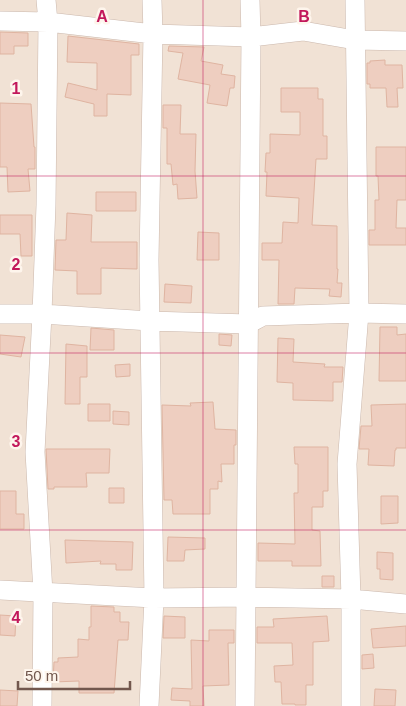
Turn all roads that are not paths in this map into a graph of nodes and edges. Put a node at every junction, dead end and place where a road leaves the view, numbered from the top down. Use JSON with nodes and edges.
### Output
{"nodes":[{"id":1,"x":46,"y":0,"type":"edge"},
{"id":2,"x":152,"y":0,"type":"edge"},
{"id":3,"x":250,"y":0,"type":"edge"},
{"id":4,"x":355,"y":0,"type":"edge"},
{"id":5,"x":0,"y":21,"type":"edge"},
{"id":6,"x":48,"y":22,"type":"junction"},
{"id":7,"x":153,"y":34,"type":"junction"},
{"id":8,"x":251,"y":37,"type":"junction"},
{"id":9,"x":355,"y":40,"type":"junction"},
{"id":10,"x":406,"y":40,"type":"edge"},
{"id":11,"x":358,"y":313,"type":"junction"},
{"id":12,"x":0,"y":314,"type":"edge"},
{"id":13,"x":42,"y":314,"type":"junction"},
{"id":14,"x":406,"y":314,"type":"edge"},
{"id":15,"x":150,"y":321,"type":"junction"},
{"id":16,"x":248,"y":324,"type":"junction"},
{"id":17,"x":0,"y":590,"type":"edge"},
{"id":18,"x":43,"y":593,"type":"junction"},
{"id":19,"x":246,"y":597,"type":"junction"},
{"id":20,"x":154,"y":598,"type":"junction"},
{"id":21,"x":351,"y":599,"type":"junction"},
{"id":22,"x":406,"y":604,"type":"edge"},
{"id":23,"x":42,"y":706,"type":"edge"},
{"id":24,"x":149,"y":706,"type":"edge"},
{"id":25,"x":245,"y":706,"type":"edge"},
{"id":26,"x":351,"y":706,"type":"edge"}],
"edges":[{"from":1,"to":6,"type":"street"},
{"from":2,"to":7,"type":"street"},
{"from":3,"to":8,"type":"street"},
{"from":4,"to":9,"type":"street"},
{"from":5,"to":6,"type":"street"},
{"from":6,"to":7,"type":"street"},
{"from":6,"to":13,"type":"street"},
{"from":7,"to":8,"type":"street"},
{"from":7,"to":15,"type":"street"},
{"from":8,"to":9,"type":"street"},
{"from":8,"to":16,"type":"street"},
{"from":9,"to":10,"type":"street"},
{"from":9,"to":11,"type":"street"},
{"from":11,"to":14,"type":"street"},
{"from":11,"to":16,"type":"street"},
{"from":11,"to":21,"type":"street"},
{"from":12,"to":13,"type":"street"},
{"from":13,"to":15,"type":"street"},
{"from":13,"to":18,"type":"street"},
{"from":15,"to":16,"type":"street"},
{"from":15,"to":20,"type":"street"},
{"from":16,"to":19,"type":"street"},
{"from":17,"to":18,"type":"street"},
{"from":18,"to":20,"type":"street"},
{"from":18,"to":23,"type":"street"},
{"from":19,"to":20,"type":"street"},
{"from":19,"to":21,"type":"street"},
{"from":19,"to":25,"type":"street"},
{"from":20,"to":24,"type":"street"},
{"from":21,"to":22,"type":"street"},
{"from":21,"to":26,"type":"street"}]}
